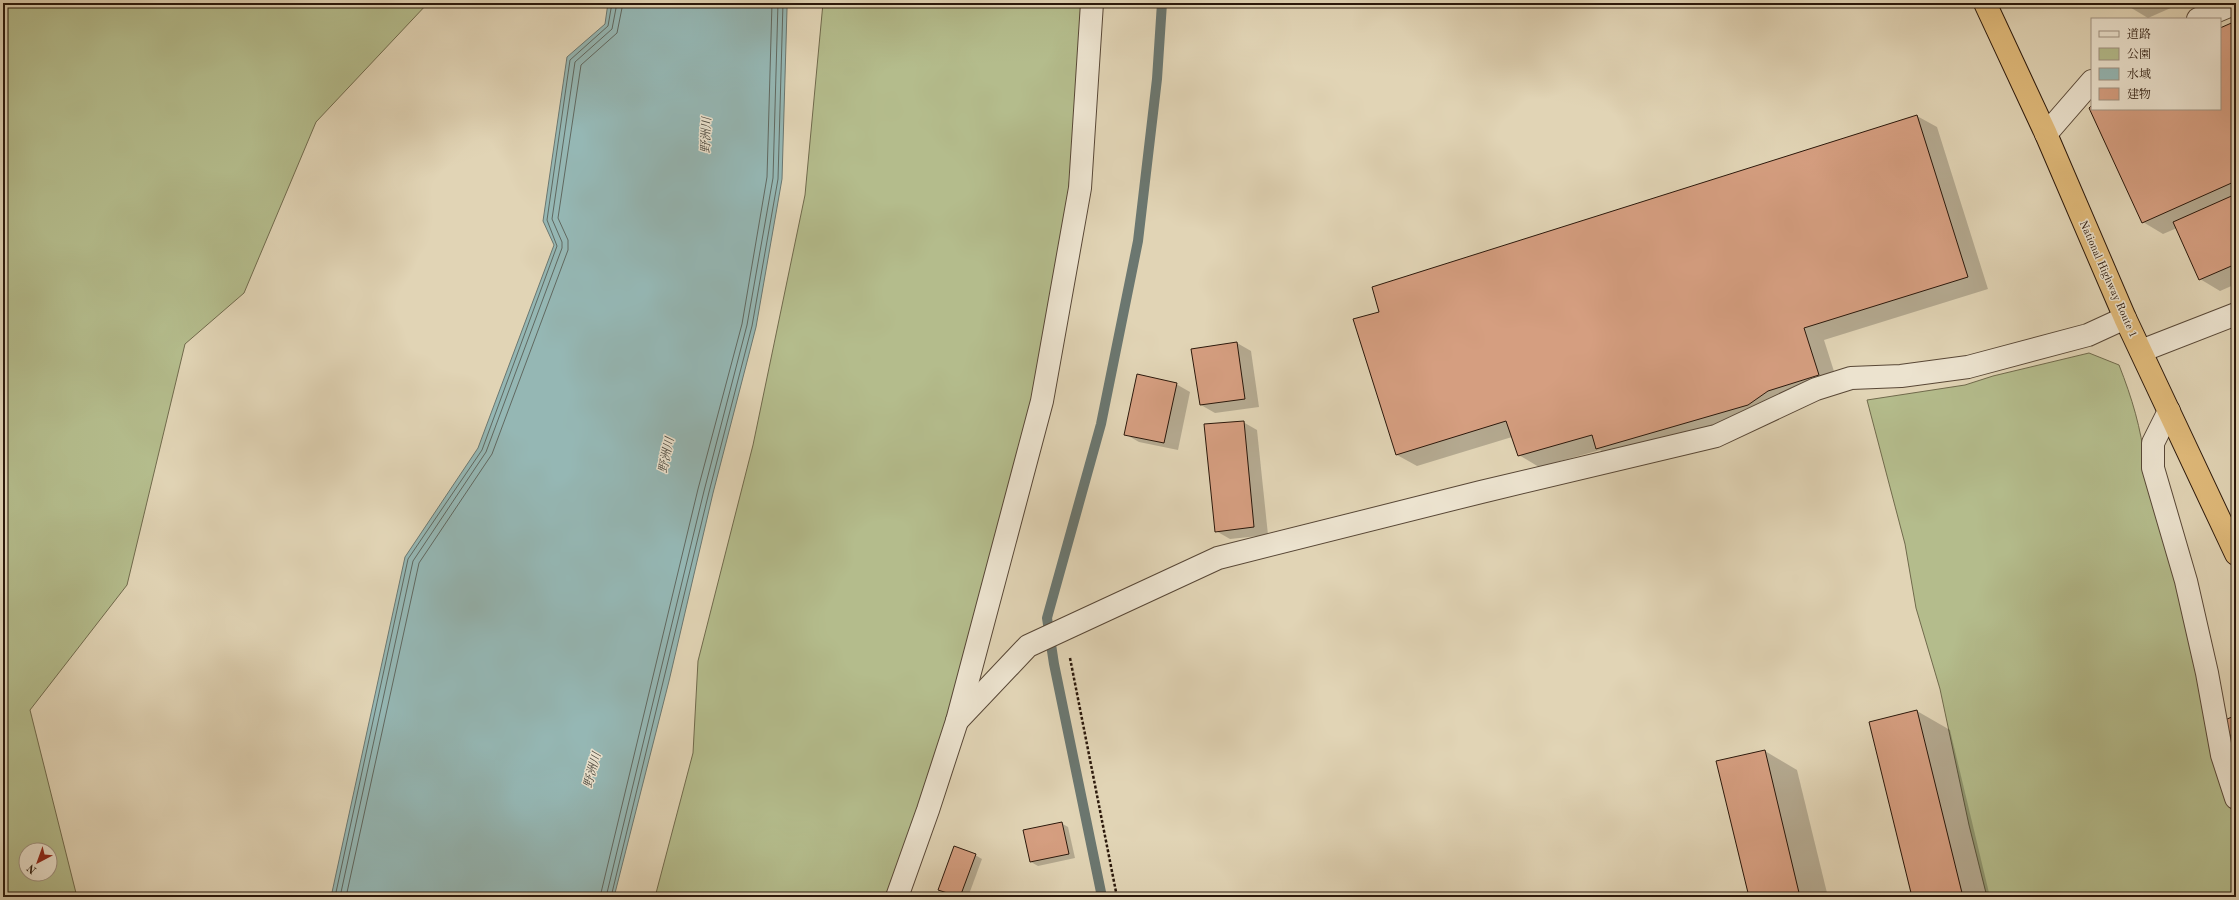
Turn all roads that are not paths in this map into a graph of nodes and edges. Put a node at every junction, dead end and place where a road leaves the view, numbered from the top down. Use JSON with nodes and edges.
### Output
{"nodes":[{"id":1,"x":1092,"y":3,"type":"edge"},
{"id":2,"x":1986,"y":3,"type":"edge"},
{"id":3,"x":2236,"y":3,"type":"edge"},
{"id":4,"x":2200,"y":18,"type":"edge"},
{"id":5,"x":2091,"y":82,"type":"edge"},
{"id":6,"x":2046,"y":134,"type":"junction"},
{"id":7,"x":2236,"y":314,"type":"edge"},
{"id":8,"x":2125,"y":318,"type":"junction"},
{"id":9,"x":2141,"y":351,"type":"junction"},
{"id":10,"x":2169,"y":411,"type":"junction"},
{"id":11,"x":2236,"y":554,"type":"edge"},
{"id":12,"x":957,"y":721,"type":"junction"},
{"id":13,"x":2236,"y":798,"type":"edge"},
{"id":14,"x":897,"y":897,"type":"edge"}],
"edges":[{"from":1,"to":12,"type":"lane"},
{"from":2,"to":6,"type":"highway","name":"National Highway Route 1"},
{"from":3,"to":4,"type":"lane"},
{"from":5,"to":6,"type":"lane"},
{"from":6,"to":8,"type":"highway","name":"National Highway Route 1"},
{"from":7,"to":9,"type":"lane"},
{"from":8,"to":9,"type":"highway","name":"National Highway Route 1"},
{"from":8,"to":12,"type":"lane"},
{"from":9,"to":10,"type":"highway","name":"National Highway Route 1"},
{"from":10,"to":11,"type":"highway","name":"National Highway Route 1"},
{"from":10,"to":13,"type":"lane"},
{"from":12,"to":14,"type":"lane"}]}
